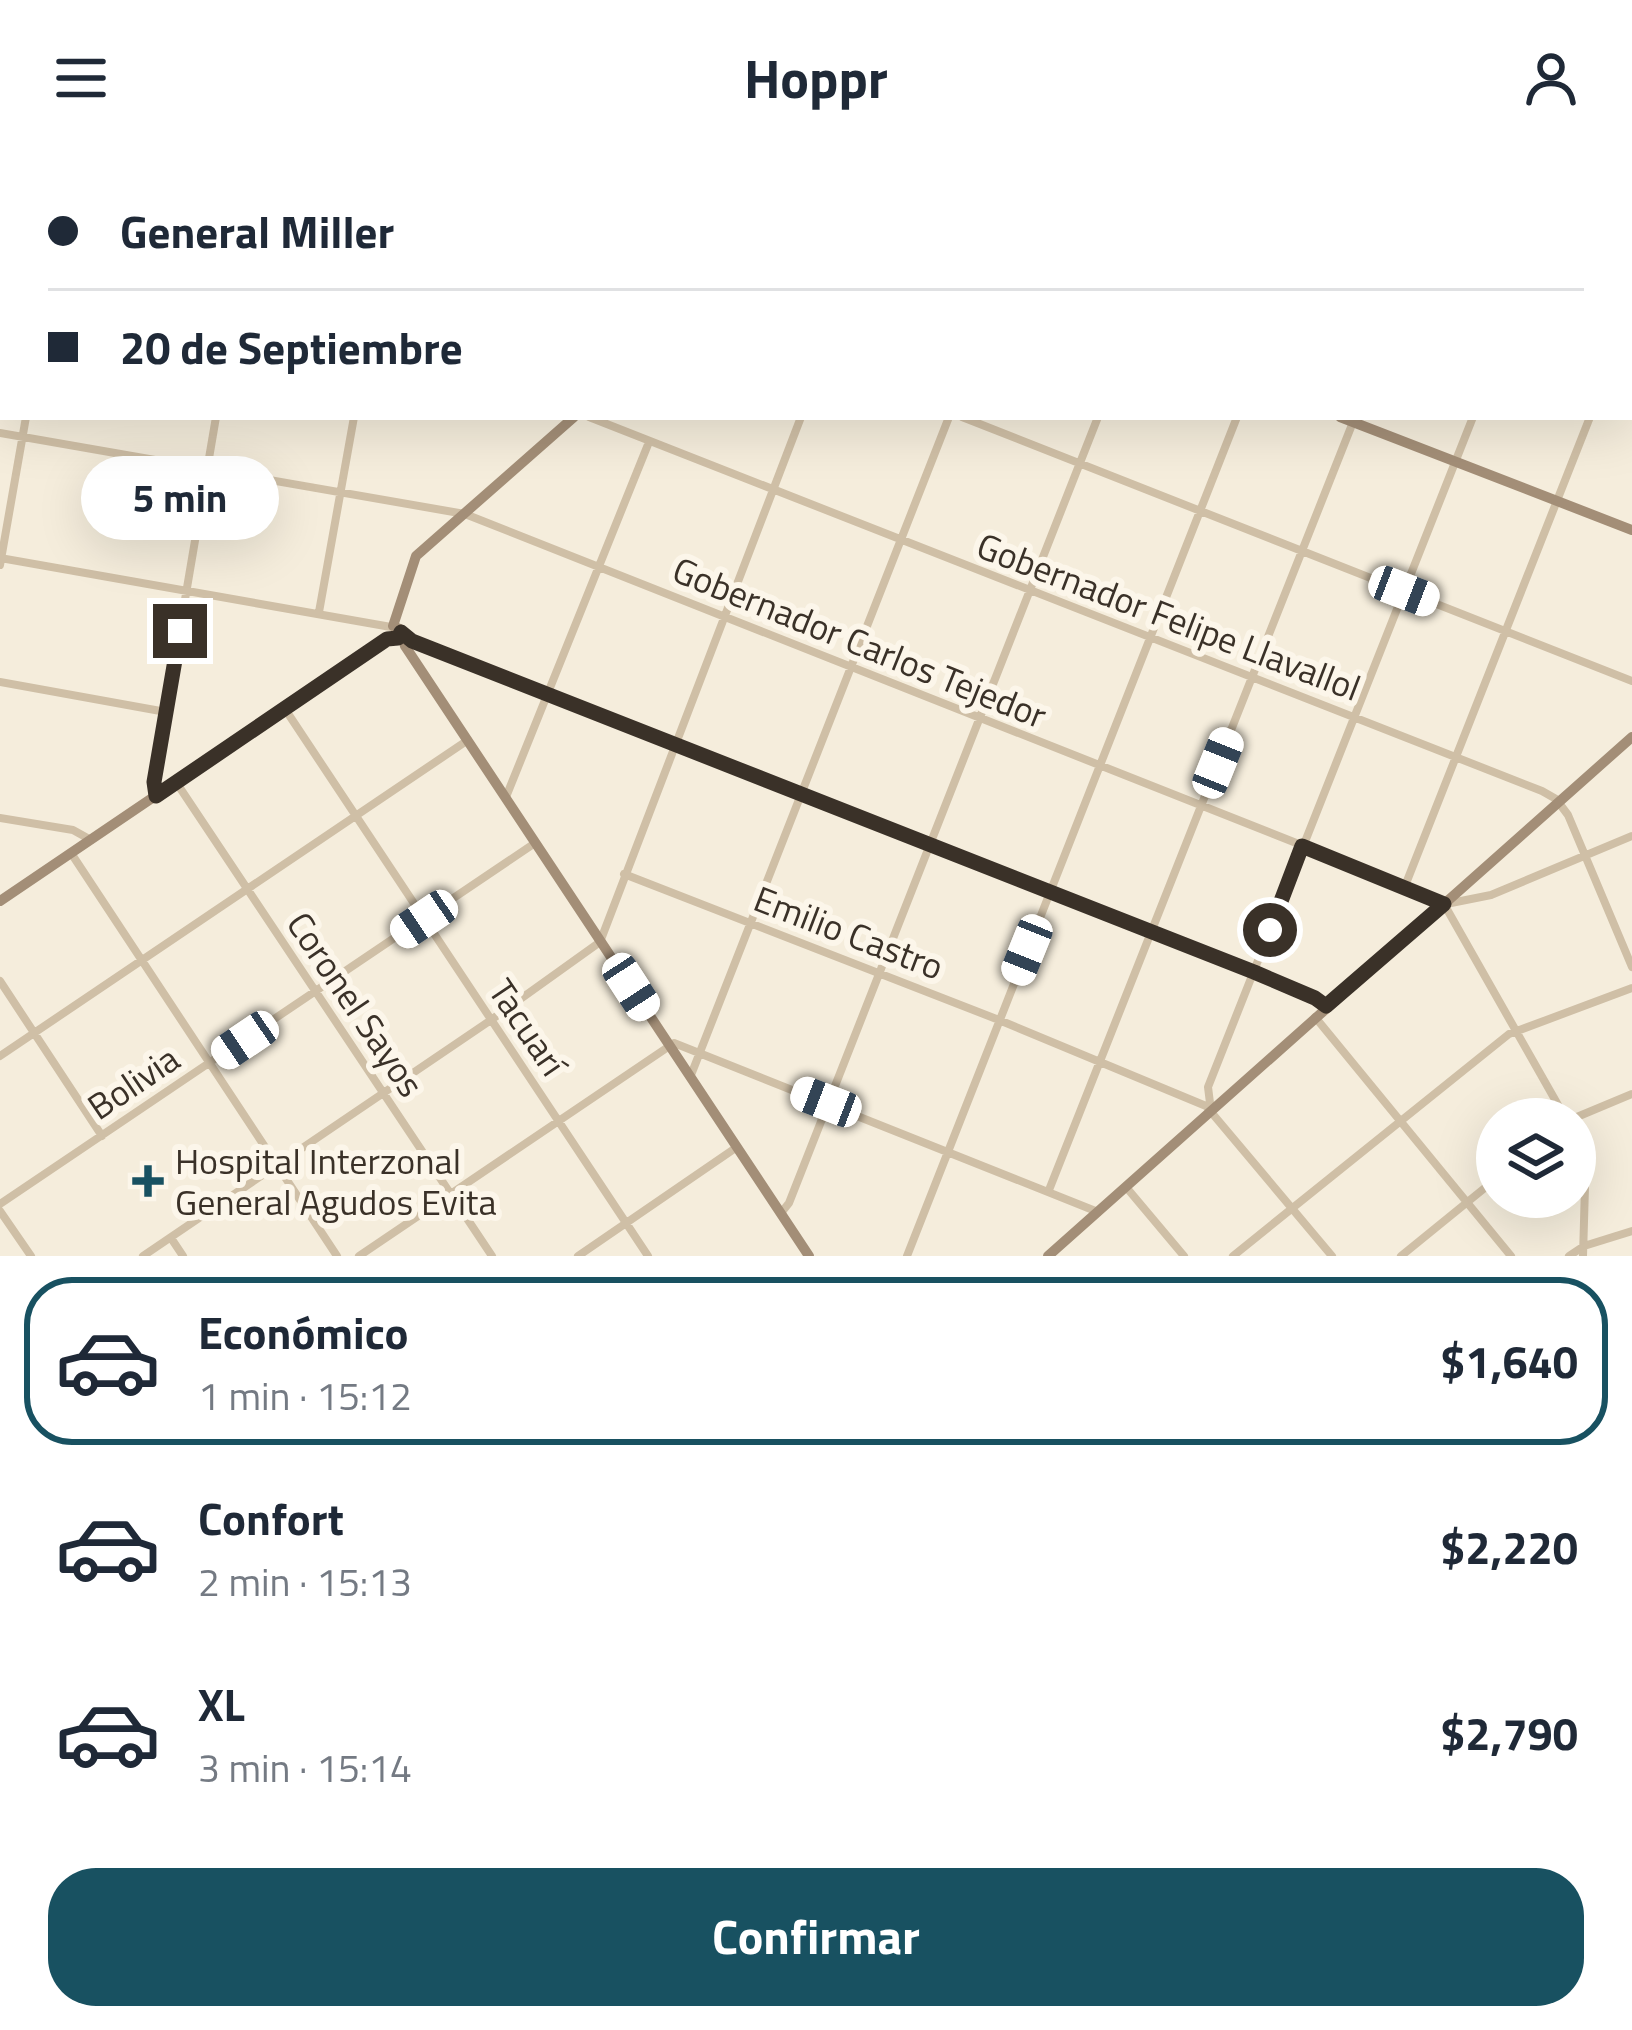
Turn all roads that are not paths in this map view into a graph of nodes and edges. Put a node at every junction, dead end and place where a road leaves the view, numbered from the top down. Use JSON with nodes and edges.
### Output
{"nodes":[{"id":1,"x":25,"y":420,"type":"edge"},
{"id":2,"x":215,"y":420,"type":"edge"},
{"id":3,"x":353,"y":420,"type":"edge"},
{"id":4,"x":571,"y":420,"type":"edge"},
{"id":5,"x":596,"y":420,"type":"edge"},
{"id":6,"x":800,"y":420,"type":"edge"},
{"id":7,"x":948,"y":420,"type":"edge"},
{"id":8,"x":970,"y":420,"type":"edge"},
{"id":9,"x":1097,"y":420,"type":"edge"},
{"id":10,"x":1236,"y":420,"type":"edge"},
{"id":11,"x":1349,"y":420,"type":"edge"},
{"id":12,"x":1351,"y":420,"type":"edge"},
{"id":13,"x":1472,"y":420,"type":"edge"},
{"id":14,"x":1589,"y":420,"type":"edge"},
{"id":15,"x":0,"y":434,"type":"edge"},
{"id":16,"x":22,"y":437,"type":"junction"},
{"id":17,"x":649,"y":442,"type":"junction"},
{"id":18,"x":1454,"y":462,"type":"junction"},
{"id":19,"x":1081,"y":463,"type":"junction"},
{"id":20,"x":207,"y":470,"type":"junction"},
{"id":21,"x":772,"y":490,"type":"junction"},
{"id":22,"x":341,"y":492,"type":"junction"},
{"id":23,"x":1557,"y":502,"type":"junction"},
{"id":24,"x":1200,"y":511,"type":"junction"},
{"id":25,"x":466,"y":514,"type":"junction"},
{"id":26,"x":1632,"y":530,"type":"edge"},
{"id":27,"x":901,"y":540,"type":"junction"},
{"id":28,"x":1302,"y":550,"type":"junction"},
{"id":29,"x":0,"y":560,"type":"edge"},
{"id":30,"x":596,"y":567,"type":"junction"},
{"id":31,"x":187,"y":590,"type":"junction"},
{"id":32,"x":1030,"y":590,"type":"junction"},
{"id":33,"x":1404,"y":591,"type":"junction"},
{"id":34,"x":320,"y":612,"type":"junction"},
{"id":35,"x":723,"y":617,"type":"junction"},
{"id":36,"x":1506,"y":631,"type":"junction"},
{"id":37,"x":396,"y":635,"type":"junction"},
{"id":38,"x":1150,"y":638,"type":"junction"},
{"id":39,"x":852,"y":668,"type":"junction"},
{"id":40,"x":1252,"y":678,"type":"junction"},
{"id":41,"x":1632,"y":681,"type":"edge"},
{"id":42,"x":0,"y":682,"type":"edge"},
{"id":43,"x":546,"y":695,"type":"junction"},
{"id":44,"x":285,"y":709,"type":"junction"},
{"id":45,"x":166,"y":712,"type":"junction"},
{"id":46,"x":1352,"y":717,"type":"junction"},
{"id":47,"x":979,"y":718,"type":"junction"},
{"id":48,"x":1632,"y":737,"type":"edge"},
{"id":49,"x":468,"y":740,"type":"junction"},
{"id":50,"x":674,"y":745,"type":"junction"},
{"id":51,"x":1456,"y":757,"type":"junction"},
{"id":52,"x":1100,"y":765,"type":"junction"},
{"id":53,"x":176,"y":782,"type":"junction"},
{"id":54,"x":802,"y":794,"type":"junction"},
{"id":55,"x":156,"y":796,"type":"junction"},
{"id":56,"x":506,"y":797,"type":"junction"},
{"id":57,"x":1559,"y":802,"type":"junction"},
{"id":58,"x":1201,"y":805,"type":"junction"},
{"id":59,"x":356,"y":816,"type":"junction"},
{"id":60,"x":0,"y":818,"type":"edge"},
{"id":61,"x":1632,"y":836,"type":"edge"},
{"id":62,"x":91,"y":839,"type":"junction"},
{"id":63,"x":535,"y":843,"type":"junction"},
{"id":64,"x":928,"y":844,"type":"junction"},
{"id":65,"x":1302,"y":846,"type":"junction"},
{"id":66,"x":71,"y":853,"type":"junction"},
{"id":67,"x":1585,"y":856,"type":"junction"},
{"id":68,"x":624,"y":874,"type":"junction"},
{"id":69,"x":1405,"y":886,"type":"junction"},
{"id":70,"x":247,"y":890,"type":"junction"},
{"id":71,"x":1050,"y":892,"type":"junction"},
{"id":72,"x":0,"y":901,"type":"edge"},
{"id":73,"x":1444,"y":904,"type":"junction"},
{"id":74,"x":424,"y":919,"type":"junction"},
{"id":75,"x":750,"y":922,"type":"junction"},
{"id":76,"x":1152,"y":933,"type":"junction"},
{"id":77,"x":599,"y":942,"type":"junction"},
{"id":78,"x":142,"y":960,"type":"junction"},
{"id":79,"x":1632,"y":967,"type":"edge"},
{"id":80,"x":878,"y":972,"type":"junction"},
{"id":81,"x":1254,"y":972,"type":"junction"},
{"id":82,"x":0,"y":981,"type":"edge"},
{"id":83,"x":1632,"y":988,"type":"edge"},
{"id":84,"x":316,"y":992,"type":"junction"},
{"id":85,"x":1326,"y":1006,"type":"junction"},
{"id":86,"x":1315,"y":1017,"type":"junction"},
{"id":87,"x":491,"y":1020,"type":"junction"},
{"id":88,"x":999,"y":1020,"type":"junction"},
{"id":89,"x":1515,"y":1030,"type":"junction"},
{"id":90,"x":35,"y":1033,"type":"junction"},
{"id":91,"x":669,"y":1045,"type":"junction"},
{"id":92,"x":700,"y":1052,"type":"junction"},
{"id":93,"x":0,"y":1056,"type":"edge"},
{"id":94,"x":1101,"y":1060,"type":"junction"},
{"id":95,"x":209,"y":1063,"type":"junction"},
{"id":96,"x":691,"y":1076,"type":"junction"},
{"id":97,"x":383,"y":1094,"type":"junction"},
{"id":98,"x":1632,"y":1094,"type":"edge"},
{"id":99,"x":1556,"y":1098,"type":"edge"},
{"id":100,"x":826,"y":1102,"type":"junction"},
{"id":101,"x":1596,"y":1108,"type":"edge"},
{"id":102,"x":1211,"y":1112,"type":"junction"},
{"id":103,"x":558,"y":1121,"type":"junction"},
{"id":104,"x":1400,"y":1121,"type":"junction"},
{"id":105,"x":102,"y":1136,"type":"junction"},
{"id":106,"x":737,"y":1147,"type":"junction"},
{"id":107,"x":949,"y":1150,"type":"junction"},
{"id":108,"x":277,"y":1166,"type":"junction"},
{"id":109,"x":1126,"y":1187,"type":"junction"},
{"id":110,"x":1049,"y":1190,"type":"junction"},
{"id":111,"x":451,"y":1194,"type":"junction"},
{"id":112,"x":1476,"y":1196,"type":"edge"},
{"id":113,"x":1467,"y":1203,"type":"junction"},
{"id":114,"x":0,"y":1207,"type":"edge"},
{"id":115,"x":1293,"y":1208,"type":"junction"},
{"id":116,"x":1098,"y":1212,"type":"junction"},
{"id":117,"x":781,"y":1213,"type":"junction"},
{"id":118,"x":1584,"y":1218,"type":"edge"},
{"id":119,"x":626,"y":1223,"type":"junction"},
{"id":120,"x":1632,"y":1231,"type":"edge"},
{"id":121,"x":171,"y":1238,"type":"junction"},
{"id":122,"x":1583,"y":1251,"type":"edge"},
{"id":123,"x":804,"y":1254,"type":"edge"},
{"id":124,"x":31,"y":1256,"type":"edge"},
{"id":125,"x":143,"y":1256,"type":"edge"},
{"id":126,"x":183,"y":1256,"type":"edge"},
{"id":127,"x":337,"y":1256,"type":"edge"},
{"id":128,"x":359,"y":1256,"type":"edge"},
{"id":129,"x":492,"y":1256,"type":"edge"},
{"id":130,"x":578,"y":1256,"type":"edge"},
{"id":131,"x":648,"y":1256,"type":"edge"},
{"id":132,"x":907,"y":1256,"type":"edge"},
{"id":133,"x":1048,"y":1256,"type":"edge"},
{"id":134,"x":1184,"y":1256,"type":"edge"},
{"id":135,"x":1232,"y":1256,"type":"edge"},
{"id":136,"x":1332,"y":1256,"type":"edge"},
{"id":137,"x":1401,"y":1256,"type":"edge"},
{"id":138,"x":1511,"y":1256,"type":"edge"},
{"id":139,"x":1569,"y":1256,"type":"edge"}],
"edges":[{"from":1,"to":16,"type":"street"},
{"from":2,"to":20,"type":"street"},
{"from":3,"to":22,"type":"street"},
{"from":4,"to":25,"type":"street"},
{"from":5,"to":17,"type":"street","name":"Gobernador Felipe Llavallol"},
{"from":6,"to":21,"type":"street"},
{"from":7,"to":27,"type":"street"},
{"from":8,"to":19,"type":"street"},
{"from":9,"to":19,"type":"street"},
{"from":10,"to":24,"type":"street"},
{"from":11,"to":28,"type":"street"},
{"from":12,"to":18,"type":"street"},
{"from":13,"to":18,"type":"street"},
{"from":14,"to":23,"type":"street"},
{"from":15,"to":16,"type":"street","name":"Gobernador Carlos Tejedor"},
{"from":16,"to":20,"type":"street","name":"Gobernador Carlos Tejedor"},
{"from":16,"to":29,"type":"street"},
{"from":17,"to":21,"type":"street","name":"Gobernador Felipe Llavallol"},
{"from":17,"to":30,"type":"street"},
{"from":18,"to":23,"type":"street"},
{"from":18,"to":33,"type":"street"},
{"from":19,"to":24,"type":"street"},
{"from":19,"to":32,"type":"street"},
{"from":20,"to":22,"type":"street","name":"Gobernador Carlos Tejedor"},
{"from":20,"to":31,"type":"street"},
{"from":21,"to":27,"type":"street","name":"Gobernador Felipe Llavallol"},
{"from":21,"to":35,"type":"street"},
{"from":22,"to":25,"type":"street","name":"Gobernador Carlos Tejedor"},
{"from":22,"to":34,"type":"street"},
{"from":23,"to":26,"type":"street"},
{"from":23,"to":36,"type":"street"},
{"from":24,"to":28,"type":"street"},
{"from":24,"to":38,"type":"street"},
{"from":25,"to":30,"type":"street","name":"Gobernador Carlos Tejedor"},
{"from":25,"to":37,"type":"street"},
{"from":27,"to":32,"type":"street","name":"Gobernador Felipe Llavallol"},
{"from":27,"to":39,"type":"street"},
{"from":28,"to":33,"type":"street"},
{"from":28,"to":40,"type":"street"},
{"from":29,"to":31,"type":"street"},
{"from":30,"to":35,"type":"street","name":"Gobernador Carlos Tejedor"},
{"from":30,"to":43,"type":"street"},
{"from":31,"to":34,"type":"street"},
{"from":31,"to":45,"type":"street"},
{"from":32,"to":38,"type":"street","name":"Gobernador Felipe Llavallol"},
{"from":32,"to":47,"type":"street"},
{"from":33,"to":36,"type":"street"},
{"from":33,"to":46,"type":"street"},
{"from":34,"to":37,"type":"street"},
{"from":35,"to":39,"type":"street","name":"Gobernador Carlos Tejedor"},
{"from":35,"to":50,"type":"street"},
{"from":36,"to":41,"type":"street"},
{"from":36,"to":51,"type":"street"},
{"from":37,"to":43,"type":"street"},
{"from":37,"to":44,"type":"street"},
{"from":37,"to":49,"type":"street"},
{"from":38,"to":40,"type":"street","name":"Gobernador Felipe Llavallol"},
{"from":38,"to":52,"type":"street"},
{"from":39,"to":47,"type":"street","name":"Gobernador Carlos Tejedor"},
{"from":39,"to":54,"type":"street"},
{"from":40,"to":46,"type":"street","name":"Gobernador Felipe Llavallol"},
{"from":40,"to":58,"type":"street"},
{"from":42,"to":45,"type":"street"},
{"from":43,"to":50,"type":"street"},
{"from":43,"to":56,"type":"street"},
{"from":44,"to":53,"type":"street"},
{"from":44,"to":59,"type":"street","name":"Tacuarí"},
{"from":45,"to":55,"type":"street"},
{"from":46,"to":51,"type":"street","name":"Gobernador Felipe Llavallol"},
{"from":46,"to":65,"type":"street"},
{"from":47,"to":52,"type":"street","name":"Gobernador Carlos Tejedor"},
{"from":47,"to":64,"type":"street"},
{"from":48,"to":57,"type":"street"},
{"from":49,"to":56,"type":"street"},
{"from":49,"to":59,"type":"street"},
{"from":50,"to":54,"type":"street"},
{"from":50,"to":68,"type":"street"},
{"from":51,"to":57,"type":"street","name":"Gobernador Felipe Llavallol"},
{"from":51,"to":69,"type":"street"},
{"from":52,"to":58,"type":"street","name":"Gobernador Carlos Tejedor"},
{"from":52,"to":71,"type":"street"},
{"from":53,"to":55,"type":"street"},
{"from":53,"to":70,"type":"street","name":"Coronel Sayos"},
{"from":54,"to":64,"type":"street"},
{"from":54,"to":75,"type":"street"},
{"from":55,"to":62,"type":"street"},
{"from":56,"to":63,"type":"street"},
{"from":57,"to":67,"type":"street"},
{"from":57,"to":73,"type":"street"},
{"from":58,"to":65,"type":"street","name":"Gobernador Carlos Tejedor"},
{"from":58,"to":76,"type":"street"},
{"from":59,"to":70,"type":"street"},
{"from":59,"to":74,"type":"street","name":"Tacuarí"},
{"from":60,"to":62,"type":"street"},
{"from":61,"to":67,"type":"street"},
{"from":62,"to":66,"type":"street"},
{"from":63,"to":74,"type":"street","name":"Bolivia"},
{"from":63,"to":77,"type":"street"},
{"from":64,"to":71,"type":"street"},
{"from":64,"to":80,"type":"street"},
{"from":65,"to":69,"type":"street","name":"Gobernador Carlos Tejedor"},
{"from":65,"to":81,"type":"street"},
{"from":66,"to":72,"type":"street"},
{"from":66,"to":78,"type":"street"},
{"from":67,"to":73,"type":"street"},
{"from":67,"to":79,"type":"street"},
{"from":68,"to":75,"type":"street","name":"Emilio Castro"},
{"from":68,"to":77,"type":"street"},
{"from":69,"to":73,"type":"street","name":"Gobernador Carlos Tejedor"},
{"from":70,"to":78,"type":"street"},
{"from":70,"to":84,"type":"street","name":"Coronel Sayos"},
{"from":71,"to":76,"type":"street"},
{"from":71,"to":88,"type":"street"},
{"from":73,"to":85,"type":"street"},
{"from":73,"to":89,"type":"street"},
{"from":74,"to":84,"type":"street","name":"Bolivia"},
{"from":74,"to":87,"type":"street","name":"Tacuarí"},
{"from":75,"to":80,"type":"street","name":"Emilio Castro"},
{"from":75,"to":92,"type":"street"},
{"from":76,"to":81,"type":"street"},
{"from":76,"to":94,"type":"street"},
{"from":77,"to":87,"type":"street"},
{"from":77,"to":91,"type":"street"},
{"from":78,"to":90,"type":"street"},
{"from":78,"to":95,"type":"street"},
{"from":80,"to":88,"type":"street","name":"Emilio Castro"},
{"from":80,"to":100,"type":"street"},
{"from":81,"to":85,"type":"street"},
{"from":81,"to":102,"type":"street"},
{"from":82,"to":90,"type":"street"},
{"from":83,"to":89,"type":"street"},
{"from":84,"to":95,"type":"street","name":"Bolivia"},
{"from":84,"to":97,"type":"street","name":"Coronel Sayos"},
{"from":85,"to":86,"type":"street"},
{"from":86,"to":102,"type":"street"},
{"from":86,"to":104,"type":"street"},
{"from":87,"to":97,"type":"street"},
{"from":87,"to":103,"type":"street","name":"Tacuarí"},
{"from":88,"to":94,"type":"street","name":"Emilio Castro"},
{"from":88,"to":107,"type":"street"},
{"from":89,"to":99,"type":"street"},
{"from":89,"to":104,"type":"street"},
{"from":90,"to":93,"type":"street"},
{"from":90,"to":105,"type":"street"},
{"from":91,"to":92,"type":"street"},
{"from":91,"to":96,"type":"street"},
{"from":91,"to":103,"type":"street"},
{"from":92,"to":96,"type":"street"},
{"from":92,"to":100,"type":"street"},
{"from":94,"to":102,"type":"street","name":"Emilio Castro"},
{"from":94,"to":110,"type":"street"},
{"from":95,"to":105,"type":"street","name":"Bolivia"},
{"from":95,"to":108,"type":"street"},
{"from":96,"to":106,"type":"street"},
{"from":97,"to":108,"type":"street"},
{"from":97,"to":111,"type":"street","name":"Coronel Sayos"},
{"from":98,"to":101,"type":"street"},
{"from":100,"to":107,"type":"street"},
{"from":100,"to":117,"type":"street"},
{"from":102,"to":109,"type":"street"},
{"from":102,"to":115,"type":"street","name":"Emilio Castro"},
{"from":103,"to":111,"type":"street"},
{"from":103,"to":119,"type":"street","name":"Tacuarí"},
{"from":104,"to":113,"type":"street"},
{"from":104,"to":115,"type":"street"},
{"from":105,"to":114,"type":"street","name":"Bolivia"},
{"from":106,"to":117,"type":"street"},
{"from":106,"to":119,"type":"street"},
{"from":107,"to":110,"type":"street"},
{"from":107,"to":132,"type":"street"},
{"from":108,"to":121,"type":"street"},
{"from":108,"to":127,"type":"street"},
{"from":109,"to":116,"type":"street"},
{"from":109,"to":134,"type":"street"},
{"from":110,"to":116,"type":"street"},
{"from":111,"to":128,"type":"street"},
{"from":111,"to":129,"type":"street","name":"Coronel Sayos"},
{"from":112,"to":113,"type":"street"},
{"from":113,"to":137,"type":"street"},
{"from":113,"to":138,"type":"street"},
{"from":114,"to":124,"type":"street"},
{"from":115,"to":135,"type":"street"},
{"from":115,"to":136,"type":"street","name":"Emilio Castro"},
{"from":116,"to":133,"type":"street"},
{"from":117,"to":123,"type":"street"},
{"from":118,"to":122,"type":"street"},
{"from":119,"to":130,"type":"street"},
{"from":119,"to":131,"type":"street","name":"Tacuarí"},
{"from":120,"to":122,"type":"street"},
{"from":121,"to":125,"type":"street"},
{"from":121,"to":126,"type":"street"},
{"from":122,"to":139,"type":"street"}]}
